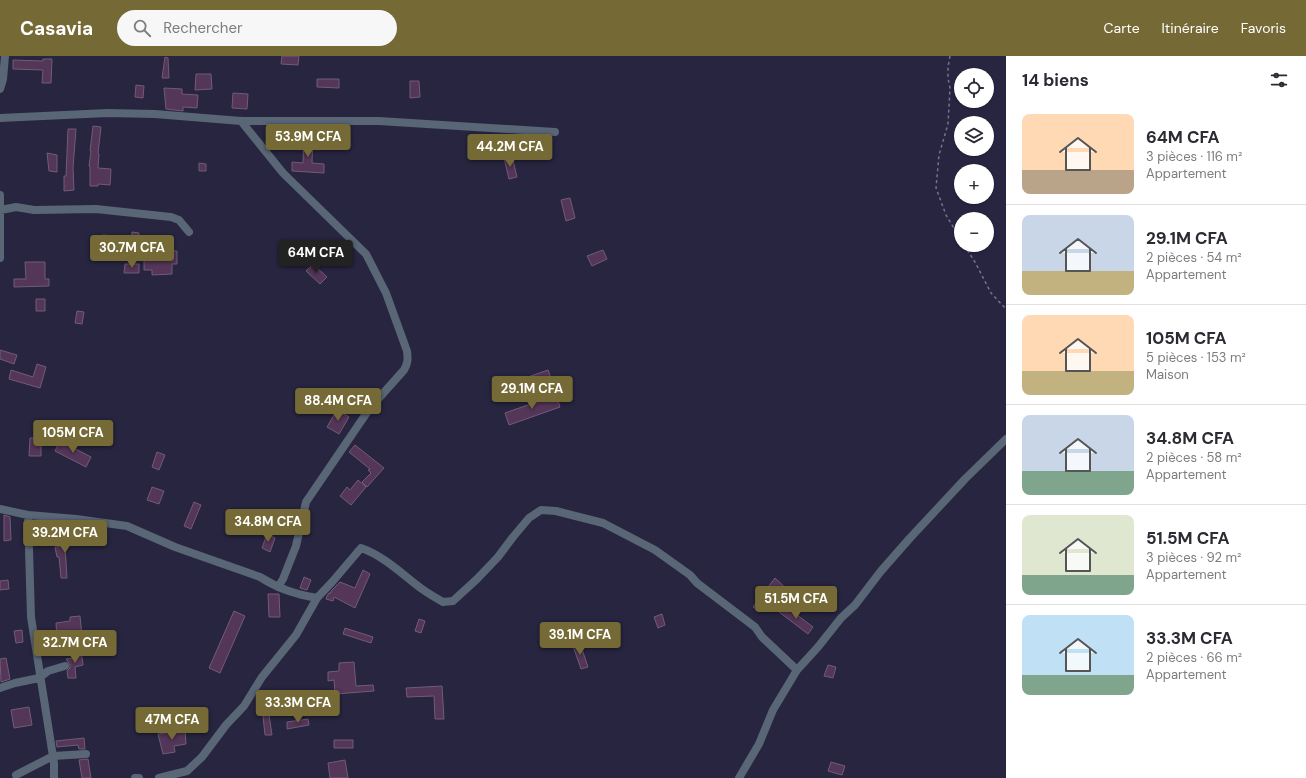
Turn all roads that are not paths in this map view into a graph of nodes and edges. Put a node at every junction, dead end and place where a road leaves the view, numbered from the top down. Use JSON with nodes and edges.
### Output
{"nodes":[{"id":1,"x":5,"y":56,"type":"edge"},
{"id":2,"x":0,"y":89,"type":"edge"},
{"id":3,"x":0,"y":118,"type":"edge"},
{"id":4,"x":241,"y":121,"type":"junction"},
{"id":5,"x":555,"y":132,"type":"dead end"},
{"id":6,"x":0,"y":196,"type":"edge"},
{"id":7,"x":1,"y":210,"type":"edge"},
{"id":8,"x":189,"y":232,"type":"dead end"},
{"id":9,"x":0,"y":258,"type":"edge"},
{"id":10,"x":1006,"y":439,"type":"edge"},
{"id":11,"x":0,"y":509,"type":"edge"},
{"id":12,"x":28,"y":515,"type":"junction"},
{"id":13,"x":278,"y":586,"type":"junction"},
{"id":14,"x":317,"y":598,"type":"junction"},
{"id":15,"x":65,"y":666,"type":"dead end"},
{"id":16,"x":797,"y":670,"type":"junction"},
{"id":17,"x":40,"y":677,"type":"junction"},
{"id":18,"x":0,"y":688,"type":"edge"},
{"id":19,"x":86,"y":754,"type":"dead end"},
{"id":20,"x":52,"y":756,"type":"junction"},
{"id":21,"x":16,"y":775,"type":"dead end"},
{"id":22,"x":54,"y":778,"type":"edge"},
{"id":23,"x":135,"y":778,"type":"edge"},
{"id":24,"x":139,"y":778,"type":"edge"},
{"id":25,"x":159,"y":778,"type":"edge"},
{"id":26,"x":739,"y":778,"type":"edge"}],
"edges":[{"from":1,"to":2,"type":"street"},
{"from":3,"to":4,"type":"street"},
{"from":4,"to":5,"type":"street"},
{"from":4,"to":13,"type":"street"},
{"from":6,"to":7,"type":"street"},
{"from":7,"to":8,"type":"street"},
{"from":7,"to":9,"type":"street"},
{"from":10,"to":16,"type":"street"},
{"from":11,"to":12,"type":"street"},
{"from":12,"to":13,"type":"street"},
{"from":12,"to":17,"type":"street"},
{"from":13,"to":14,"type":"street"},
{"from":14,"to":16,"type":"street"},
{"from":14,"to":25,"type":"street"},
{"from":15,"to":17,"type":"street"},
{"from":16,"to":26,"type":"street"},
{"from":17,"to":18,"type":"street"},
{"from":17,"to":20,"type":"street"},
{"from":19,"to":20,"type":"street"},
{"from":20,"to":21,"type":"street"},
{"from":20,"to":22,"type":"street"},
{"from":23,"to":24,"type":"street"}]}
